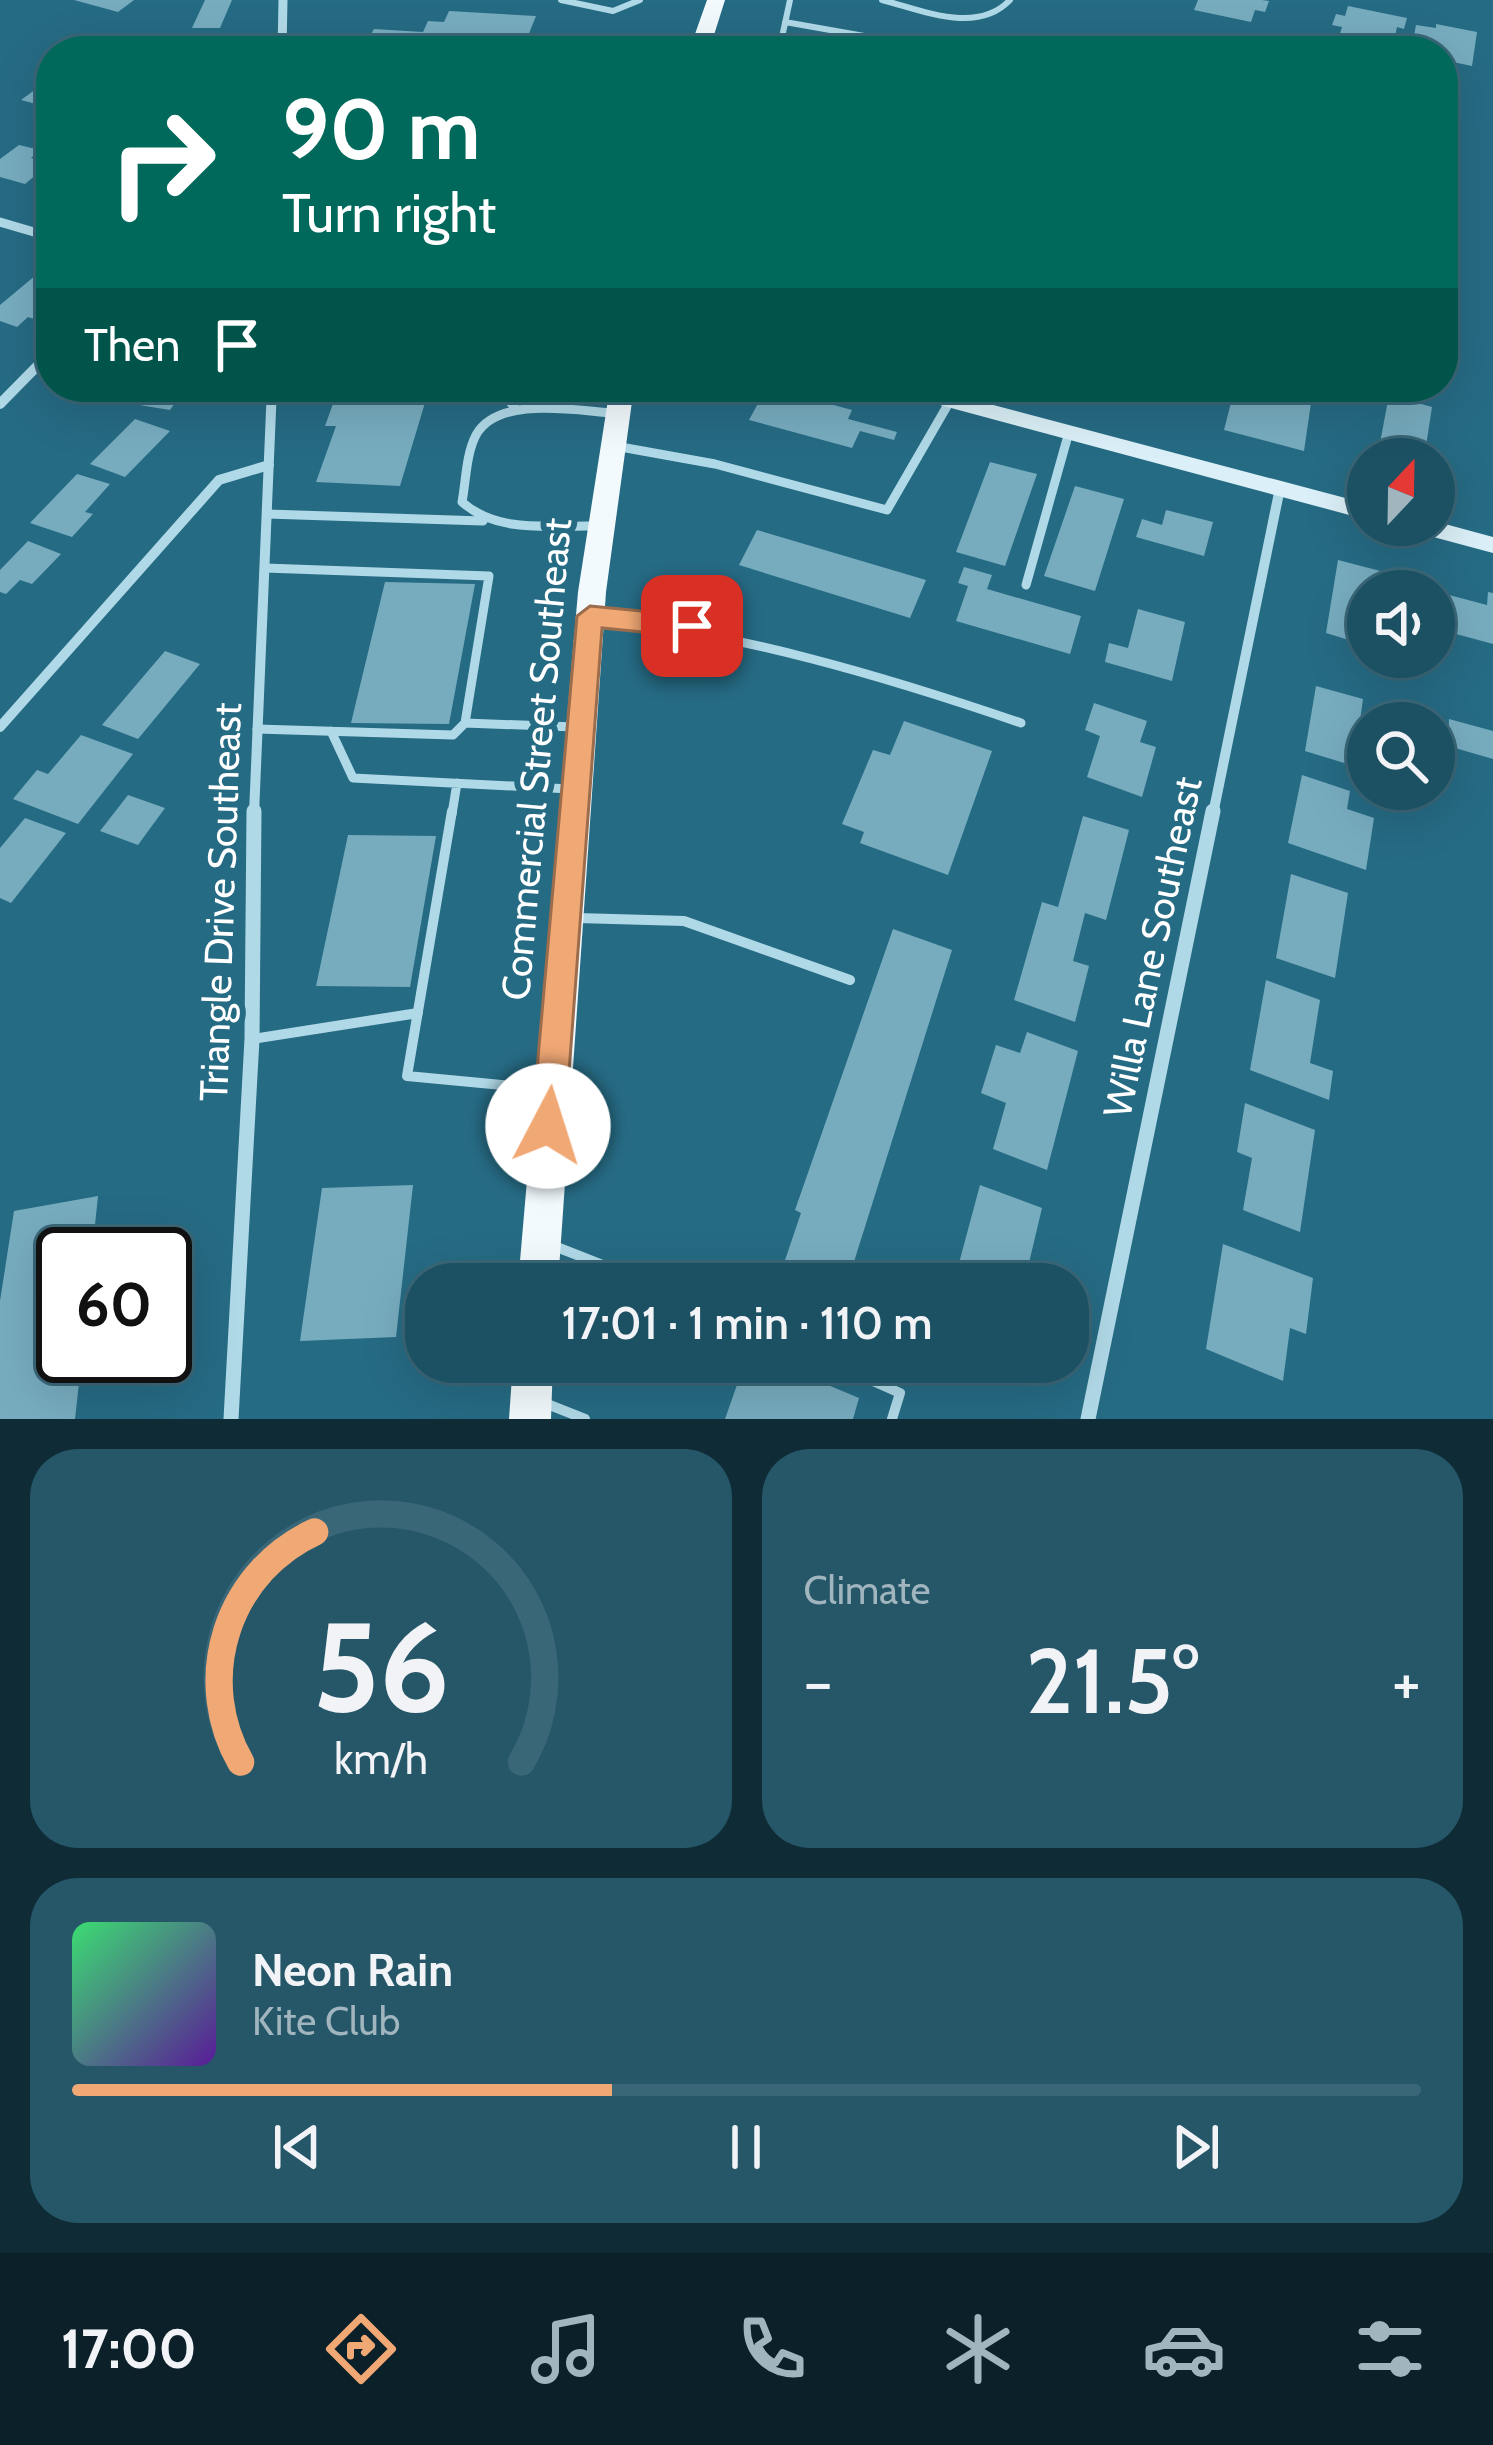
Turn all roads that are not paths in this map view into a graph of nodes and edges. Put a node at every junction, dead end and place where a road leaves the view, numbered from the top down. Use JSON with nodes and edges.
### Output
{"nodes":[{"id":1,"x":284,"y":0,"type":"edge"},
{"id":2,"x":561,"y":0,"type":"edge"},
{"id":3,"x":640,"y":0,"type":"edge"},
{"id":4,"x":716,"y":0,"type":"edge"},
{"id":5,"x":790,"y":0,"type":"edge"},
{"id":6,"x":882,"y":0,"type":"edge"},
{"id":7,"x":1010,"y":0,"type":"edge"},
{"id":8,"x":785,"y":22,"type":"junction"},
{"id":9,"x":283,"y":36,"type":"edge"},
{"id":10,"x":704,"y":36,"type":"edge"},
{"id":11,"x":782,"y":36,"type":"edge"},
{"id":12,"x":875,"y":36,"type":"edge"},
{"id":13,"x":0,"y":222,"type":"edge"},
{"id":14,"x":36,"y":233,"type":"edge"},
{"id":15,"x":36,"y":367,"type":"edge"},
{"id":16,"x":271,"y":402,"type":"edge"},
{"id":17,"x":510,"y":402,"type":"edge"},
{"id":18,"x":949,"y":402,"type":"edge"},
{"id":19,"x":954,"y":402,"type":"edge"},
{"id":20,"x":0,"y":404,"type":"edge"},
{"id":21,"x":517,"y":410,"type":"junction"},
{"id":22,"x":619,"y":415,"type":"edge"},
{"id":23,"x":1069,"y":432,"type":"junction"},
{"id":24,"x":269,"y":465,"type":"junction"},
{"id":25,"x":1280,"y":488,"type":"junction"},
{"id":26,"x":1347,"y":506,"type":"edge"},
{"id":27,"x":267,"y":514,"type":"junction"},
{"id":28,"x":492,"y":521,"type":"junction"},
{"id":29,"x":601,"y":526,"type":"junction"},
{"id":30,"x":1455,"y":535,"type":"edge"},
{"id":31,"x":1493,"y":545,"type":"edge"},
{"id":32,"x":265,"y":568,"type":"junction"},
{"id":33,"x":1026,"y":584,"type":"dead end"},
{"id":34,"x":590,"y":616,"type":"junction"},
{"id":35,"x":465,"y":723,"type":"junction"},
{"id":36,"x":1021,"y":723,"type":"dead end"},
{"id":37,"x":0,"y":727,"type":"edge"},
{"id":38,"x":580,"y":727,"type":"junction"},
{"id":39,"x":257,"y":729,"type":"junction"},
{"id":40,"x":331,"y":731,"type":"junction"},
{"id":41,"x":457,"y":783,"type":"junction"},
{"id":42,"x":576,"y":789,"type":"junction"},
{"id":43,"x":565,"y":918,"type":"junction"},
{"id":44,"x":850,"y":980,"type":"dead end"},
{"id":45,"x":418,"y":1012,"type":"junction"},
{"id":46,"x":252,"y":1039,"type":"junction"},
{"id":47,"x":551,"y":1089,"type":"junction"},
{"id":48,"x":540,"y":1241,"type":"junction"},
{"id":49,"x":539,"y":1263,"type":"edge"},
{"id":50,"x":596,"y":1263,"type":"edge"},
{"id":51,"x":877,"y":1383,"type":"edge"},
{"id":52,"x":531,"y":1393,"type":"edge"},
{"id":53,"x":231,"y":1419,"type":"edge"},
{"id":54,"x":585,"y":1419,"type":"edge"},
{"id":55,"x":892,"y":1419,"type":"edge"},
{"id":56,"x":1088,"y":1419,"type":"edge"}],
"edges":[{"from":1,"to":9,"type":"street"},
{"from":2,"to":3,"type":"lane"},
{"from":4,"to":10,"type":"main road"},
{"from":5,"to":8,"type":"lane"},
{"from":6,"to":7,"type":"lane"},
{"from":8,"to":11,"type":"lane"},
{"from":8,"to":12,"type":"lane"},
{"from":13,"to":14,"type":"street"},
{"from":15,"to":20,"type":"street"},
{"from":16,"to":24,"type":"street","name":"Triangle Drive Southeast"},
{"from":17,"to":21,"type":"lane"},
{"from":18,"to":22,"type":"lane"},
{"from":19,"to":23,"type":"street"},
{"from":21,"to":22,"type":"lane"},
{"from":21,"to":28,"type":"lane"},
{"from":22,"to":29,"type":"main road","name":"Commercial Street Southeast"},
{"from":23,"to":25,"type":"street"},
{"from":23,"to":33,"type":"lane"},
{"from":24,"to":27,"type":"street","name":"Triangle Drive Southeast"},
{"from":24,"to":37,"type":"street"},
{"from":25,"to":26,"type":"street"},
{"from":25,"to":56,"type":"street","name":"Willa Lane Southeast"},
{"from":27,"to":28,"type":"lane"},
{"from":27,"to":32,"type":"street","name":"Triangle Drive Southeast"},
{"from":28,"to":29,"type":"lane"},
{"from":29,"to":34,"type":"main road","name":"Commercial Street Southeast"},
{"from":30,"to":31,"type":"street"},
{"from":32,"to":35,"type":"lane"},
{"from":32,"to":39,"type":"street","name":"Triangle Drive Southeast"},
{"from":34,"to":36,"type":"lane"},
{"from":34,"to":38,"type":"main road","name":"Commercial Street Southeast"},
{"from":35,"to":38,"type":"lane"},
{"from":35,"to":40,"type":"lane"},
{"from":38,"to":42,"type":"main road","name":"Commercial Street Southeast"},
{"from":39,"to":40,"type":"lane"},
{"from":39,"to":46,"type":"street","name":"Triangle Drive Southeast"},
{"from":40,"to":41,"type":"lane"},
{"from":41,"to":42,"type":"lane"},
{"from":41,"to":45,"type":"lane"},
{"from":42,"to":43,"type":"main road","name":"Commercial Street Southeast"},
{"from":43,"to":44,"type":"lane"},
{"from":43,"to":47,"type":"main road","name":"Commercial Street Southeast"},
{"from":45,"to":46,"type":"lane"},
{"from":45,"to":47,"type":"lane"},
{"from":46,"to":53,"type":"street","name":"Triangle Drive Southeast"},
{"from":47,"to":48,"type":"main road","name":"Commercial Street Southeast"},
{"from":48,"to":49,"type":"main road","name":"Commercial Street Southeast"},
{"from":48,"to":50,"type":"lane"},
{"from":51,"to":55,"type":"lane"},
{"from":52,"to":54,"type":"lane"}]}
